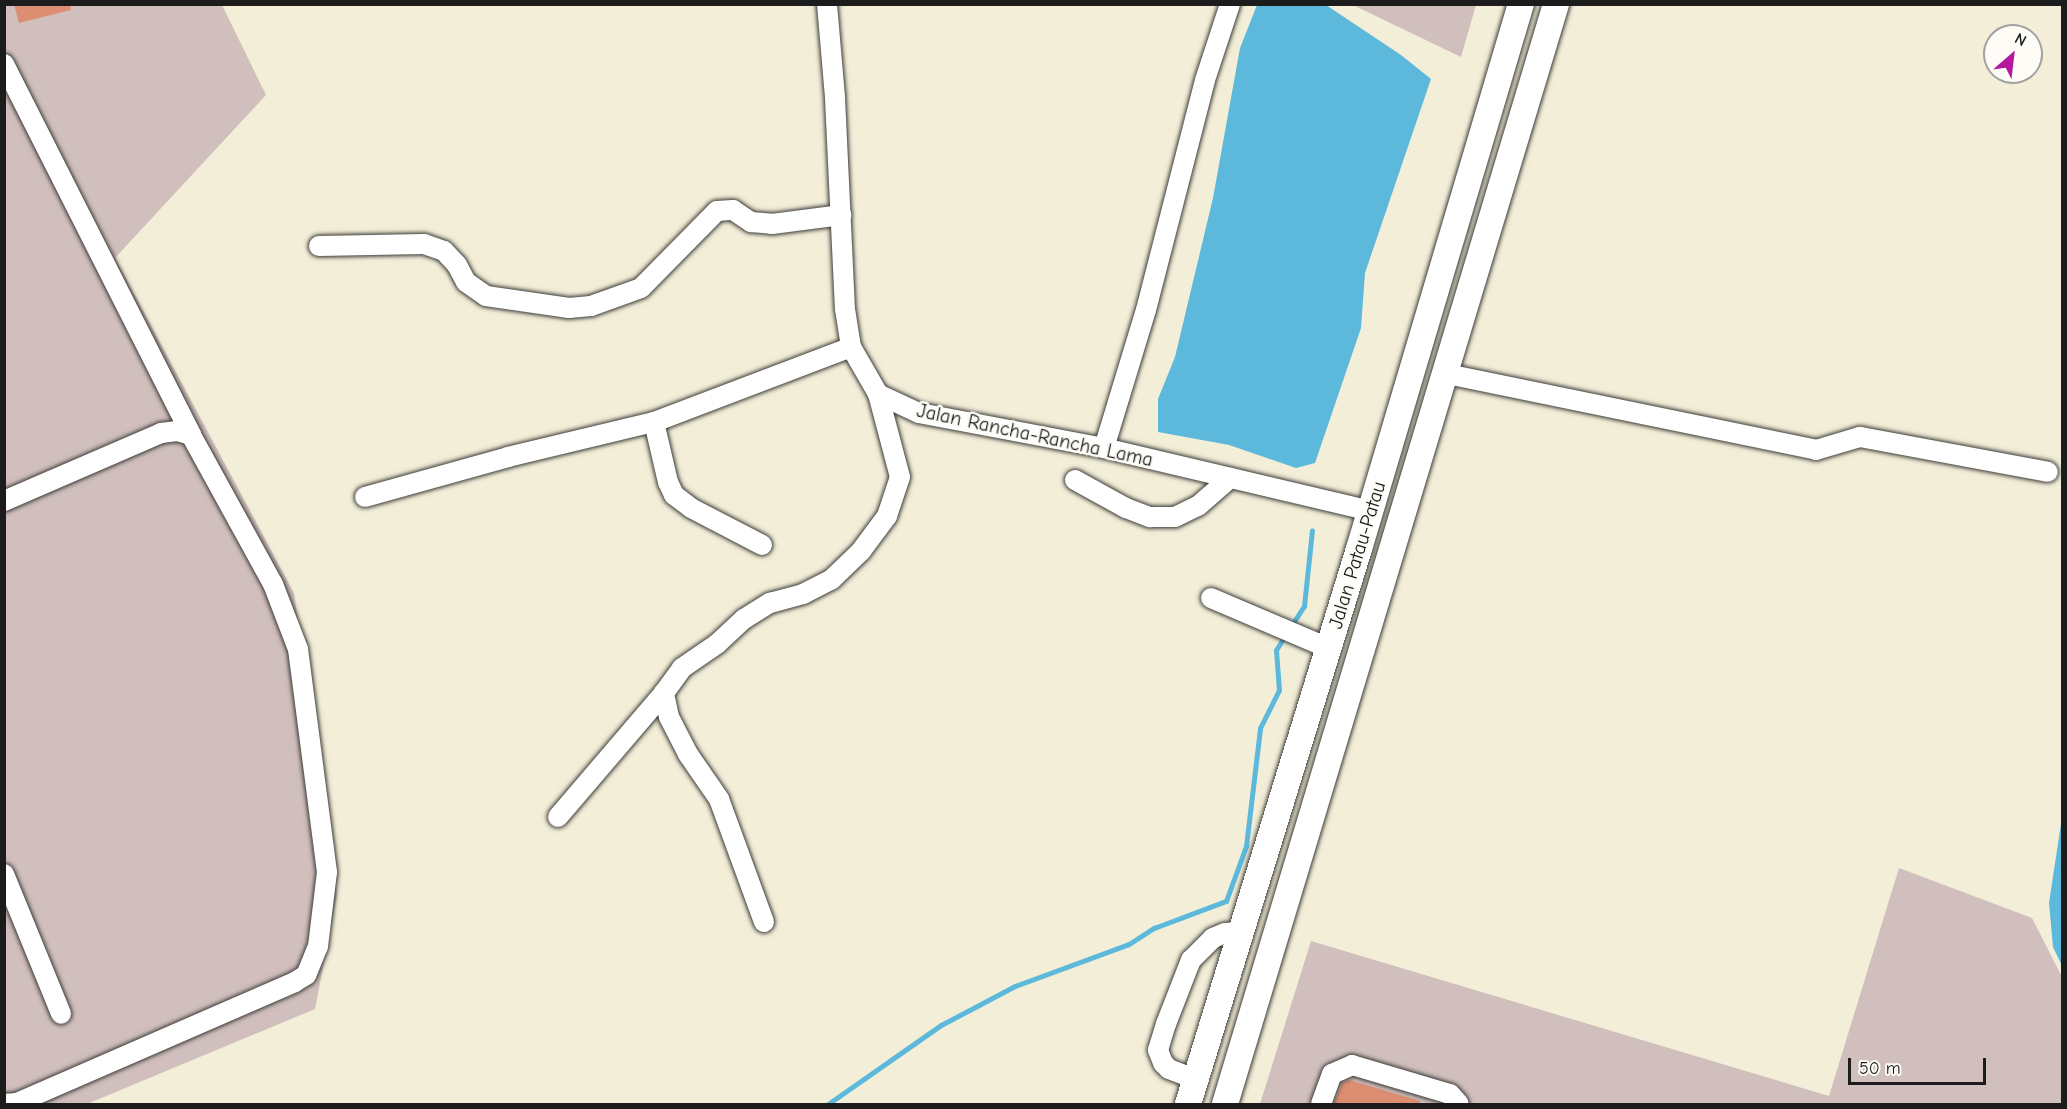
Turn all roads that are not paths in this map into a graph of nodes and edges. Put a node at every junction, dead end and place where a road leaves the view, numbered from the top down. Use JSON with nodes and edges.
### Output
{"nodes":[{"id":1,"x":827,"y":4,"type":"edge"},
{"id":2,"x":1230,"y":4,"type":"edge"},
{"id":3,"x":1521,"y":4,"type":"edge"},
{"id":4,"x":1556,"y":4,"type":"edge"},
{"id":5,"x":4,"y":64,"type":"edge"},
{"id":6,"x":841,"y":215,"type":"junction"},
{"id":7,"x":319,"y":246,"type":"dead end"},
{"id":8,"x":851,"y":347,"type":"junction"},
{"id":9,"x":1447,"y":374,"type":"junction"},
{"id":10,"x":878,"y":394,"type":"junction"},
{"id":11,"x":654,"y":422,"type":"junction"},
{"id":12,"x":191,"y":435,"type":"junction"},
{"id":13,"x":1104,"y":448,"type":"junction"},
{"id":14,"x":2048,"y":472,"type":"dead end"},
{"id":15,"x":1230,"y":478,"type":"junction"},
{"id":16,"x":1075,"y":480,"type":"dead end"},
{"id":17,"x":365,"y":497,"type":"dead end"},
{"id":18,"x":4,"y":501,"type":"edge"},
{"id":19,"x":1370,"y":511,"type":"junction"},
{"id":20,"x":762,"y":545,"type":"dead end"},
{"id":21,"x":1211,"y":598,"type":"dead end"},
{"id":22,"x":1328,"y":648,"type":"junction"},
{"id":23,"x":664,"y":693,"type":"junction"},
{"id":24,"x":558,"y":817,"type":"dead end"},
{"id":25,"x":4,"y":874,"type":"edge"},
{"id":26,"x":764,"y":922,"type":"dead end"},
{"id":27,"x":1241,"y":932,"type":"junction"},
{"id":28,"x":61,"y":1014,"type":"dead end"},
{"id":29,"x":1195,"y":1079,"type":"junction"},
{"id":30,"x":4,"y":1104,"type":"edge"},
{"id":31,"x":1188,"y":1104,"type":"edge"},
{"id":32,"x":1225,"y":1104,"type":"edge"},
{"id":33,"x":1321,"y":1104,"type":"edge"},
{"id":34,"x":1459,"y":1104,"type":"edge"}],
"edges":[{"from":1,"to":6,"type":"street"},
{"from":2,"to":13,"type":"street"},
{"from":3,"to":19,"type":"main road","name":"Jalan Patau-Patau"},
{"from":4,"to":9,"type":"main road","name":"Jalan Patau-Patau"},
{"from":5,"to":12,"type":"street"},
{"from":6,"to":7,"type":"street"},
{"from":6,"to":8,"type":"street"},
{"from":8,"to":10,"type":"street"},
{"from":8,"to":11,"type":"street"},
{"from":9,"to":14,"type":"street"},
{"from":9,"to":32,"type":"main road","name":"Jalan Patau-Patau"},
{"from":10,"to":13,"type":"street","name":"Jalan Rancha-Rancha Lama"},
{"from":10,"to":23,"type":"street"},
{"from":11,"to":17,"type":"street"},
{"from":11,"to":20,"type":"street"},
{"from":12,"to":18,"type":"street"},
{"from":12,"to":30,"type":"street"},
{"from":13,"to":15,"type":"street","name":"Jalan Rancha-Rancha Lama"},
{"from":15,"to":16,"type":"street"},
{"from":15,"to":19,"type":"street","name":"Jalan Rancha-Rancha Lama"},
{"from":19,"to":22,"type":"main road","name":"Jalan Patau-Patau"},
{"from":21,"to":22,"type":"street"},
{"from":22,"to":27,"type":"main road","name":"Jalan Patau-Patau"},
{"from":23,"to":24,"type":"street"},
{"from":23,"to":26,"type":"street"},
{"from":25,"to":28,"type":"street"},
{"from":27,"to":29,"type":"main road","name":"Jalan Patau-Patau"},
{"from":27,"to":29,"type":"street"},
{"from":29,"to":31,"type":"main road","name":"Jalan Patau-Patau"},
{"from":33,"to":34,"type":"street"}]}
